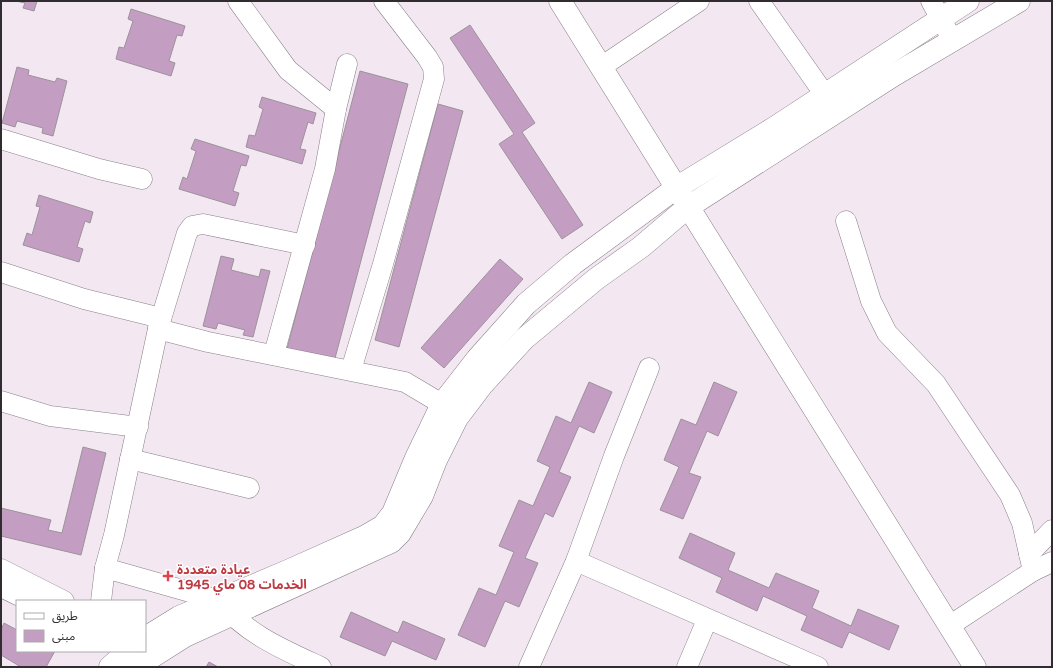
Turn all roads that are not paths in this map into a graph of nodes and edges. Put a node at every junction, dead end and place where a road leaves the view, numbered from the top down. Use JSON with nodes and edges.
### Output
{"nodes":[{"id":1,"x":238,"y":1,"type":"edge"},
{"id":2,"x":384,"y":1,"type":"edge"},
{"id":3,"x":560,"y":1,"type":"edge"},
{"id":4,"x":699,"y":1,"type":"edge"},
{"id":5,"x":759,"y":1,"type":"edge"},
{"id":6,"x":968,"y":1,"type":"edge"},
{"id":7,"x":1019,"y":1,"type":"edge"},
{"id":8,"x":936,"y":10,"type":"edge"},
{"id":9,"x":953,"y":41,"type":"junction"},
{"id":10,"x":347,"y":64,"type":"dead end"},
{"id":11,"x":601,"y":66,"type":"junction"},
{"id":12,"x":825,"y":95,"type":"junction"},
{"id":13,"x":336,"y":109,"type":"junction"},
{"id":14,"x":1,"y":139,"type":"edge"},
{"id":15,"x":142,"y":178,"type":"dead end"},
{"id":16,"x":676,"y":188,"type":"junction"},
{"id":17,"x":688,"y":207,"type":"junction"},
{"id":18,"x":846,"y":221,"type":"dead end"},
{"id":19,"x":305,"y":245,"type":"junction"},
{"id":20,"x":573,"y":264,"type":"junction"},
{"id":21,"x":1,"y":272,"type":"edge"},
{"id":22,"x":584,"y":289,"type":"junction"},
{"id":23,"x":159,"y":323,"type":"junction"},
{"id":24,"x":274,"y":354,"type":"junction"},
{"id":25,"x":649,"y":368,"type":"dead end"},
{"id":26,"x":351,"y":370,"type":"junction"},
{"id":27,"x":1,"y":401,"type":"edge"},
{"id":28,"x":449,"y":411,"type":"junction"},
{"id":29,"x":138,"y":428,"type":"junction"},
{"id":30,"x":130,"y":459,"type":"junction"},
{"id":31,"x":249,"y":488,"type":"dead end"},
{"id":32,"x":1052,"y":530,"type":"edge"},
{"id":33,"x":576,"y":561,"type":"junction"},
{"id":34,"x":1052,"y":562,"type":"edge"},
{"id":35,"x":1031,"y":563,"type":"junction"},
{"id":36,"x":105,"y":568,"type":"junction"},
{"id":37,"x":1,"y":569,"type":"edge"},
{"id":38,"x":1,"y":587,"type":"edge"},
{"id":39,"x":28,"y":600,"type":"edge"},
{"id":40,"x":62,"y":600,"type":"edge"},
{"id":41,"x":101,"y":600,"type":"edge"},
{"id":42,"x":224,"y":607,"type":"junction"},
{"id":43,"x":708,"y":620,"type":"junction"},
{"id":44,"x":949,"y":626,"type":"junction"},
{"id":45,"x":146,"y":637,"type":"edge"},
{"id":46,"x":127,"y":652,"type":"edge"},
{"id":47,"x":110,"y":667,"type":"edge"},
{"id":48,"x":136,"y":667,"type":"edge"},
{"id":49,"x":321,"y":667,"type":"edge"},
{"id":50,"x":529,"y":667,"type":"edge"},
{"id":51,"x":687,"y":667,"type":"edge"},
{"id":52,"x":818,"y":667,"type":"edge"},
{"id":53,"x":974,"y":667,"type":"edge"}],
"edges":[{"from":1,"to":13,"type":"street"},
{"from":2,"to":26,"type":"street"},
{"from":3,"to":11,"type":"street"},
{"from":4,"to":11,"type":"street"},
{"from":5,"to":12,"type":"street"},
{"from":6,"to":8,"type":"street"},
{"from":7,"to":9,"type":"street"},
{"from":8,"to":9,"type":"street"},
{"from":8,"to":12,"type":"street"},
{"from":9,"to":17,"type":"street"},
{"from":10,"to":13,"type":"street"},
{"from":11,"to":16,"type":"street"},
{"from":12,"to":16,"type":"street"},
{"from":13,"to":19,"type":"street"},
{"from":14,"to":15,"type":"street"},
{"from":16,"to":17,"type":"street"},
{"from":16,"to":20,"type":"street"},
{"from":17,"to":22,"type":"street"},
{"from":17,"to":44,"type":"street"},
{"from":18,"to":35,"type":"street"},
{"from":19,"to":23,"type":"street"},
{"from":19,"to":24,"type":"street"},
{"from":20,"to":22,"type":"street"},
{"from":20,"to":28,"type":"street"},
{"from":21,"to":23,"type":"street"},
{"from":22,"to":28,"type":"street"},
{"from":23,"to":24,"type":"street"},
{"from":23,"to":29,"type":"street"},
{"from":24,"to":26,"type":"street"},
{"from":25,"to":33,"type":"street"},
{"from":26,"to":28,"type":"street"},
{"from":27,"to":29,"type":"street"},
{"from":28,"to":42,"type":"street"},
{"from":29,"to":30,"type":"street"},
{"from":30,"to":31,"type":"street"},
{"from":30,"to":36,"type":"street"},
{"from":32,"to":35,"type":"street"},
{"from":33,"to":43,"type":"street"},
{"from":33,"to":50,"type":"street"},
{"from":34,"to":35,"type":"street"},
{"from":35,"to":44,"type":"street"},
{"from":36,"to":41,"type":"street"},
{"from":36,"to":42,"type":"street"},
{"from":37,"to":40,"type":"street"},
{"from":38,"to":39,"type":"street"},
{"from":42,"to":45,"type":"street"},
{"from":42,"to":48,"type":"street"},
{"from":42,"to":49,"type":"street"},
{"from":43,"to":51,"type":"street"},
{"from":43,"to":52,"type":"street"},
{"from":44,"to":53,"type":"street"},
{"from":46,"to":47,"type":"street"}]}
